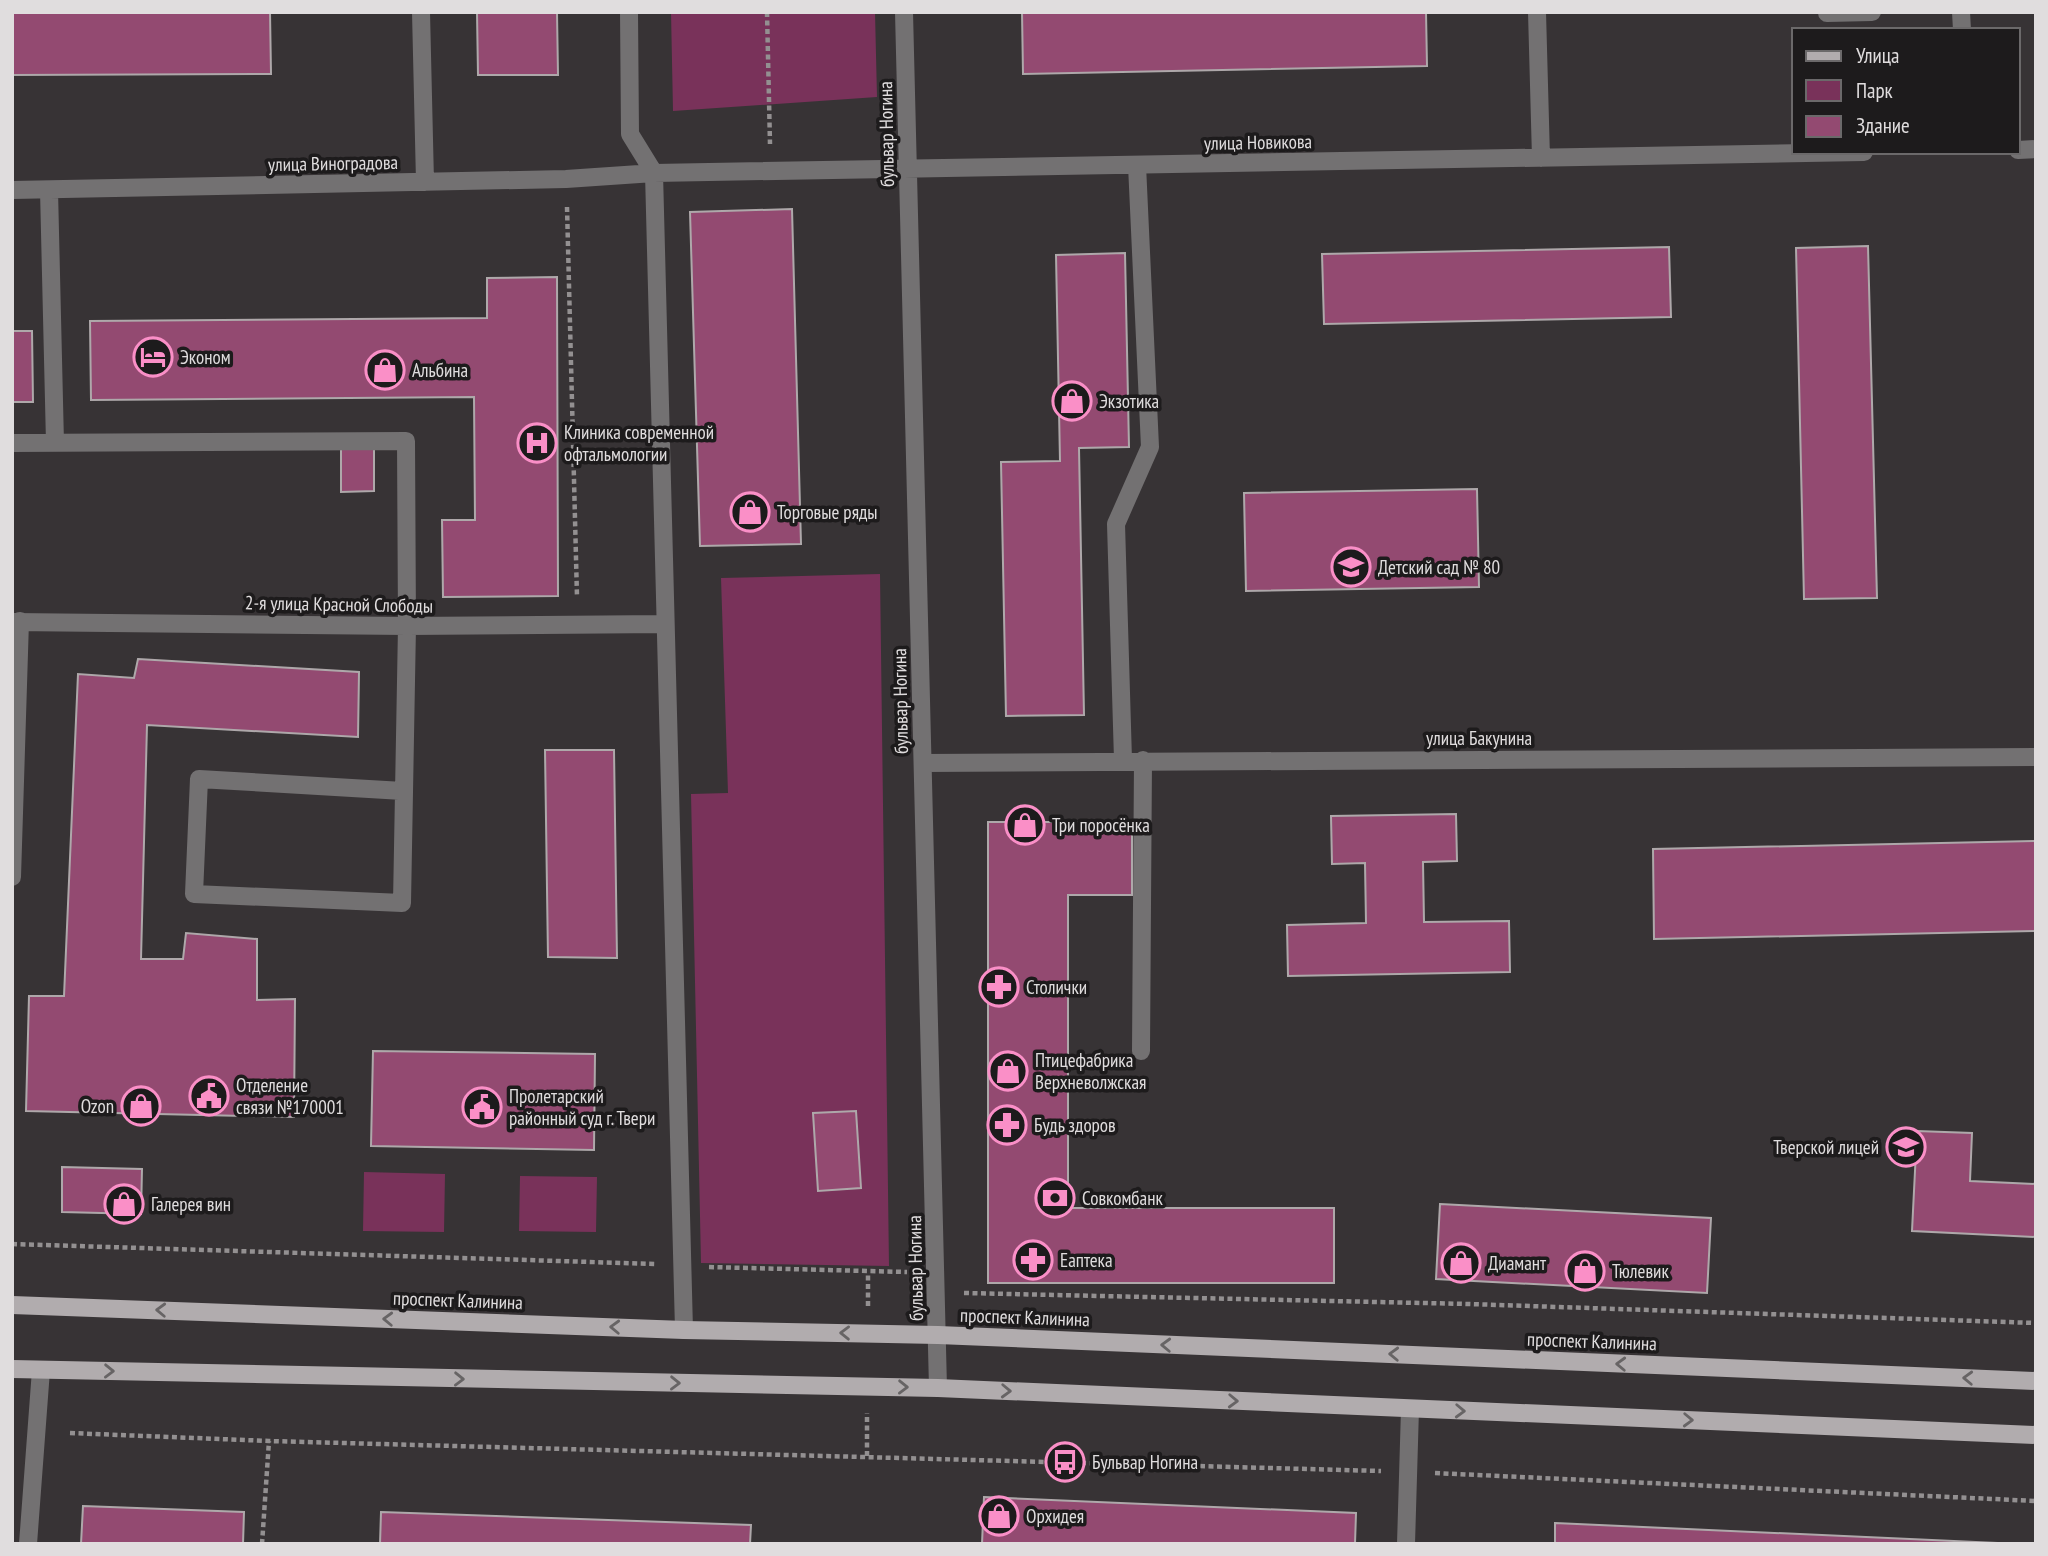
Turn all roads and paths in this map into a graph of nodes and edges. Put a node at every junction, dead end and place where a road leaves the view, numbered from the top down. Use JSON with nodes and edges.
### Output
{"nodes":[{"id":1,"x":421,"y":12,"type":"edge"},
{"id":2,"x":629,"y":12,"type":"edge"},
{"id":3,"x":767,"y":12,"type":"edge"},
{"id":4,"x":904,"y":12,"type":"edge"},
{"id":5,"x":1537,"y":12,"type":"edge"},
{"id":6,"x":1872,"y":12,"type":"edge"},
{"id":7,"x":1826,"y":13,"type":"edge"},
{"id":8,"x":1792,"y":153,"type":"edge"},
{"id":9,"x":1541,"y":158,"type":"junction"},
{"id":10,"x":1138,"y":165,"type":"junction"},
{"id":11,"x":908,"y":169,"type":"junction"},
{"id":12,"x":771,"y":171,"type":"junction"},
{"id":13,"x":654,"y":173,"type":"junction"},
{"id":14,"x":566,"y":179,"type":"junction"},
{"id":15,"x":425,"y":182,"type":"junction"},
{"id":16,"x":12,"y":190,"type":"edge"},
{"id":17,"x":49,"y":190,"type":"junction"},
{"id":18,"x":12,"y":443,"type":"edge"},
{"id":19,"x":55,"y":443,"type":"junction"},
{"id":20,"x":16,"y":622,"type":"edge"},
{"id":21,"x":665,"y":624,"type":"junction"},
{"id":22,"x":407,"y":626,"type":"junction"},
{"id":23,"x":578,"y":626,"type":"junction"},
{"id":24,"x":2036,"y":757,"type":"edge"},
{"id":25,"x":1123,"y":760,"type":"junction"},
{"id":26,"x":1143,"y":760,"type":"junction"},
{"id":27,"x":923,"y":762,"type":"junction"},
{"id":28,"x":403,"y":791,"type":"junction"},
{"id":29,"x":12,"y":877,"type":"edge"},
{"id":30,"x":1141,"y":1051,"type":"dead end"},
{"id":31,"x":12,"y":1244,"type":"edge"},
{"id":32,"x":682,"y":1266,"type":"junction"},
{"id":33,"x":936,"y":1273,"type":"junction"},
{"id":34,"x":12,"y":1305,"type":"edge"},
{"id":35,"x":2036,"y":1323,"type":"edge"},
{"id":36,"x":684,"y":1330,"type":"junction"},
{"id":37,"x":938,"y":1335,"type":"junction"},
{"id":38,"x":12,"y":1369,"type":"edge"},
{"id":39,"x":41,"y":1370,"type":"junction"},
{"id":40,"x":2036,"y":1381,"type":"edge"},
{"id":41,"x":937,"y":1388,"type":"junction"},
{"id":42,"x":1410,"y":1409,"type":"junction"},
{"id":43,"x":70,"y":1433,"type":"dead end"},
{"id":44,"x":2036,"y":1435,"type":"edge"},
{"id":45,"x":269,"y":1441,"type":"junction"},
{"id":46,"x":1407,"y":1472,"type":"junction"},
{"id":47,"x":2036,"y":1501,"type":"edge"},
{"id":48,"x":28,"y":1544,"type":"edge"},
{"id":49,"x":262,"y":1544,"type":"edge"},
{"id":50,"x":1406,"y":1544,"type":"edge"}],
"edges":[{"from":1,"to":15,"type":"street"},
{"from":2,"to":13,"type":"street"},
{"from":3,"to":12,"type":"path"},
{"from":4,"to":11,"type":"street","name":"бульвар Ногина"},
{"from":5,"to":9,"type":"street"},
{"from":6,"to":7,"type":"street"},
{"from":8,"to":9,"type":"street","name":"улица Новикова"},
{"from":9,"to":10,"type":"street","name":"улица Новикова"},
{"from":10,"to":11,"type":"street","name":"улица Новикова"},
{"from":10,"to":25,"type":"street"},
{"from":11,"to":12,"type":"street","name":"улица Новикова"},
{"from":11,"to":27,"type":"street","name":"бульвар Ногина"},
{"from":12,"to":13,"type":"street","name":"улица Новикова"},
{"from":13,"to":14,"type":"street","name":"улица Виноградова"},
{"from":13,"to":21,"type":"street"},
{"from":14,"to":15,"type":"street","name":"улица Виноградова"},
{"from":14,"to":23,"type":"path"},
{"from":15,"to":17,"type":"street","name":"улица Виноградова"},
{"from":16,"to":17,"type":"street","name":"улица Виноградова"},
{"from":17,"to":19,"type":"street"},
{"from":18,"to":19,"type":"street"},
{"from":19,"to":22,"type":"street"},
{"from":20,"to":22,"type":"street","name":"2-я улица Красной Слободы"},
{"from":20,"to":29,"type":"street"},
{"from":21,"to":23,"type":"street","name":"2-я улица Красной Слободы"},
{"from":21,"to":32,"type":"street"},
{"from":22,"to":23,"type":"street","name":"2-я улица Красной Слободы"},
{"from":22,"to":28,"type":"street"},
{"from":24,"to":26,"type":"street","name":"улица Бакунина"},
{"from":25,"to":26,"type":"street","name":"улица Бакунина"},
{"from":25,"to":27,"type":"street","name":"улица Бакунина"},
{"from":26,"to":30,"type":"street"},
{"from":27,"to":33,"type":"street","name":"бульвар Ногина"},
{"from":28,"to":28,"type":"street"},
{"from":31,"to":32,"type":"path"},
{"from":32,"to":33,"type":"path"},
{"from":32,"to":36,"type":"street"},
{"from":33,"to":35,"type":"path"},
{"from":33,"to":37,"type":"street","name":"бульвар Ногина"},
{"from":36,"to":34,"type":"main road","name":"проспект Калинина","one_way":true},
{"from":37,"to":36,"type":"main road","name":"проспект Калинина","one_way":true},
{"from":40,"to":37,"type":"main road","name":"проспект Калинина","one_way":true},
{"from":37,"to":41,"type":"street","name":"бульвар Ногина"},
{"from":38,"to":39,"type":"main road"},
{"from":39,"to":41,"type":"main road","one_way":true},
{"from":39,"to":48,"type":"street"},
{"from":41,"to":42,"type":"main road","one_way":true},
{"from":42,"to":44,"type":"main road","one_way":true},
{"from":42,"to":46,"type":"street"},
{"from":43,"to":45,"type":"path"},
{"from":45,"to":46,"type":"path"},
{"from":45,"to":49,"type":"path"},
{"from":46,"to":47,"type":"path"},
{"from":46,"to":50,"type":"street"}]}
